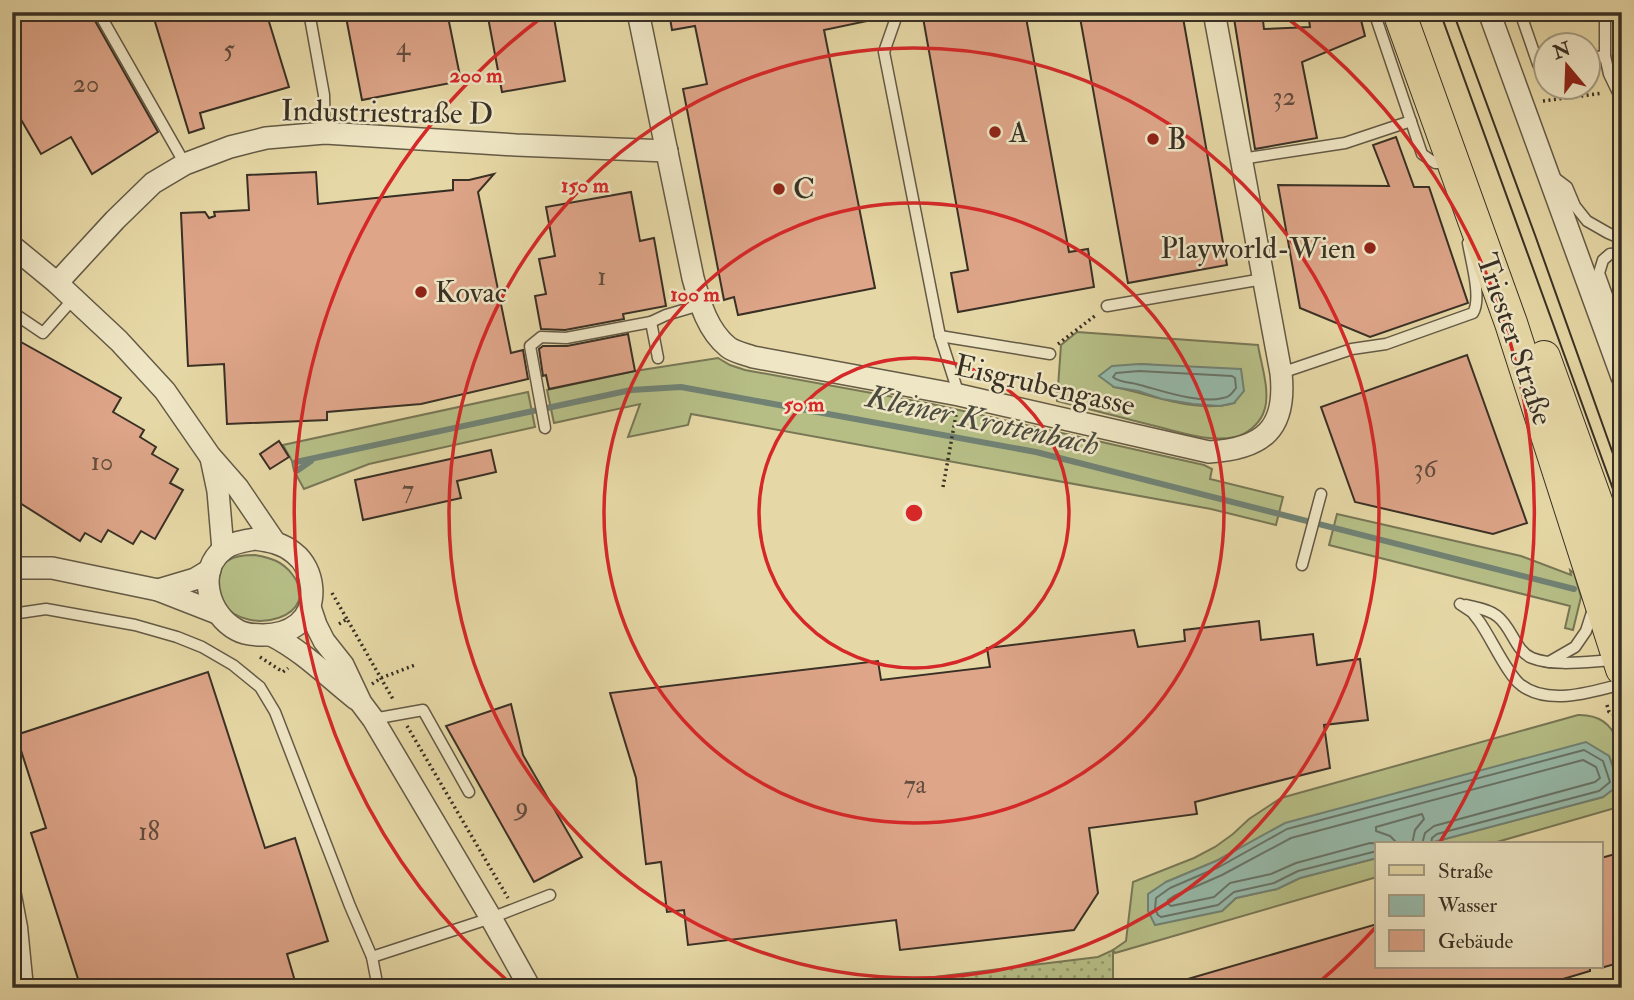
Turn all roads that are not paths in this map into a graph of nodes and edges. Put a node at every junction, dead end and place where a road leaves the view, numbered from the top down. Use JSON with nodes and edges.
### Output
{"nodes":[{"id":1,"x":309,"y":12,"type":"edge"},
{"id":2,"x":638,"y":12,"type":"edge"},
{"id":3,"x":898,"y":12,"type":"edge"},
{"id":4,"x":1214,"y":12,"type":"edge"},
{"id":5,"x":1374,"y":12,"type":"edge"},
{"id":6,"x":1399,"y":12,"type":"edge"},
{"id":7,"x":1420,"y":12,"type":"edge"},
{"id":8,"x":1489,"y":12,"type":"edge"},
{"id":9,"x":1520,"y":12,"type":"edge"},
{"id":10,"x":1605,"y":12,"type":"edge"},
{"id":11,"x":99,"y":13,"type":"edge"},
{"id":12,"x":1532,"y":47,"type":"edge"},
{"id":13,"x":1602,"y":56,"type":"edge"},
{"id":14,"x":1605,"y":56,"type":"junction"},
{"id":15,"x":1619,"y":96,"type":"edge"},
{"id":16,"x":1411,"y":121,"type":"junction"},
{"id":17,"x":326,"y":133,"type":"junction"},
{"id":18,"x":667,"y":151,"type":"junction"},
{"id":19,"x":1241,"y":159,"type":"junction"},
{"id":20,"x":1453,"y":162,"type":"junction"},
{"id":21,"x":185,"y":164,"type":"junction"},
{"id":22,"x":1546,"y":172,"type":"junction"},
{"id":23,"x":1622,"y":239,"type":"edge"},
{"id":24,"x":12,"y":246,"type":"edge"},
{"id":25,"x":1622,"y":253,"type":"edge"},
{"id":26,"x":1263,"y":279,"type":"junction"},
{"id":27,"x":57,"y":283,"type":"junction"},
{"id":28,"x":74,"y":298,"type":"junction"},
{"id":29,"x":700,"y":305,"type":"junction"},
{"id":30,"x":1107,"y":306,"type":"road end"},
{"id":31,"x":12,"y":312,"type":"edge"},
{"id":32,"x":651,"y":322,"type":"junction"},
{"id":33,"x":940,"y":336,"type":"junction"},
{"id":34,"x":1622,"y":337,"type":"edge"},
{"id":35,"x":1050,"y":354,"type":"road end"},
{"id":36,"x":658,"y":358,"type":"dead end"},
{"id":37,"x":1621,"y":369,"type":"edge"},
{"id":38,"x":1281,"y":373,"type":"junction"},
{"id":39,"x":958,"y":401,"type":"junction"},
{"id":40,"x":545,"y":428,"type":"dead end"},
{"id":41,"x":210,"y":456,"type":"junction"},
{"id":42,"x":1321,"y":494,"type":"dead end"},
{"id":43,"x":274,"y":541,"type":"junction"},
{"id":44,"x":223,"y":550,"type":"junction"},
{"id":45,"x":1302,"y":565,"type":"dead end"},
{"id":46,"x":12,"y":568,"type":"edge"},
{"id":47,"x":210,"y":570,"type":"junction"},
{"id":48,"x":1622,"y":573,"type":"edge"},
{"id":49,"x":158,"y":590,"type":"junction"},
{"id":50,"x":1598,"y":594,"type":"junction"},
{"id":51,"x":310,"y":607,"type":"junction"},
{"id":52,"x":217,"y":613,"type":"junction"},
{"id":53,"x":12,"y":614,"type":"edge"},
{"id":54,"x":271,"y":635,"type":"junction"},
{"id":55,"x":1548,"y":662,"type":"junction"},
{"id":56,"x":1617,"y":673,"type":"edge"},
{"id":57,"x":363,"y":705,"type":"junction"},
{"id":58,"x":469,"y":792,"type":"dead end"},
{"id":59,"x":12,"y":873,"type":"edge"},
{"id":60,"x":550,"y":895,"type":"dead end"},
{"id":61,"x":491,"y":918,"type":"junction"},
{"id":62,"x":372,"y":957,"type":"junction"},
{"id":63,"x":28,"y":988,"type":"edge"},
{"id":64,"x":378,"y":988,"type":"edge"},
{"id":65,"x":530,"y":988,"type":"edge"}],
"edges":[{"from":1,"to":17,"type":"lane"},
{"from":2,"to":18,"type":"street","name":"Eisgrubengasse"},
{"from":3,"to":33,"type":"lane"},
{"from":4,"to":19,"type":"street","name":"Eisgrubengasse"},
{"from":5,"to":16,"type":"lane"},
{"from":6,"to":20,"type":"main road","name":"Triester Straße"},
{"from":7,"to":48,"type":"main road","name":"Triester Straße"},
{"from":8,"to":22,"type":"street"},
{"from":9,"to":12,"type":"lane"},
{"from":10,"to":14,"type":"lane"},
{"from":11,"to":21,"type":"lane"},
{"from":13,"to":14,"type":"lane"},
{"from":14,"to":15,"type":"lane"},
{"from":16,"to":19,"type":"lane"},
{"from":16,"to":20,"type":"lane"},
{"from":17,"to":18,"type":"street","name":"Industriestraße D"},
{"from":17,"to":21,"type":"street","name":"Industriestraße D"},
{"from":18,"to":29,"type":"street","name":"Eisgrubengasse"},
{"from":19,"to":26,"type":"street","name":"Eisgrubengasse"},
{"from":20,"to":38,"type":"lane"},
{"from":20,"to":50,"type":"main road","name":"Triester Straße"},
{"from":21,"to":27,"type":"street","name":"Industriestraße D"},
{"from":22,"to":23,"type":"lane"},
{"from":22,"to":37,"type":"street"},
{"from":24,"to":27,"type":"street"},
{"from":25,"to":34,"type":"lane"},
{"from":26,"to":30,"type":"lane"},
{"from":26,"to":38,"type":"street","name":"Eisgrubengasse"},
{"from":27,"to":28,"type":"street"},
{"from":28,"to":31,"type":"lane"},
{"from":28,"to":41,"type":"street"},
{"from":29,"to":32,"type":"lane"},
{"from":29,"to":39,"type":"street","name":"Eisgrubengasse"},
{"from":32,"to":36,"type":"lane"},
{"from":32,"to":40,"type":"lane"},
{"from":33,"to":35,"type":"lane"},
{"from":33,"to":39,"type":"lane"},
{"from":38,"to":39,"type":"street","name":"Eisgrubengasse"},
{"from":41,"to":43,"type":"street"},
{"from":41,"to":44,"type":"street"},
{"from":42,"to":45,"type":"lane"},
{"from":43,"to":44,"type":"street"},
{"from":43,"to":51,"type":"street"},
{"from":44,"to":47,"type":"street"},
{"from":46,"to":49,"type":"street"},
{"from":47,"to":49,"type":"street"},
{"from":47,"to":52,"type":"street"},
{"from":49,"to":52,"type":"street"},
{"from":50,"to":55,"type":"lane"},
{"from":50,"to":56,"type":"main road","name":"Triester Straße"},
{"from":51,"to":54,"type":"street"},
{"from":51,"to":57,"type":"street"},
{"from":52,"to":54,"type":"street"},
{"from":53,"to":62,"type":"lane"},
{"from":54,"to":57,"type":"street"},
{"from":55,"to":56,"type":"lane"},
{"from":55,"to":56,"type":"lane"},
{"from":57,"to":58,"type":"lane"},
{"from":57,"to":61,"type":"street"},
{"from":59,"to":63,"type":"lane"},
{"from":60,"to":61,"type":"lane"},
{"from":61,"to":62,"type":"lane"},
{"from":61,"to":65,"type":"street"},
{"from":62,"to":64,"type":"lane"}]}
